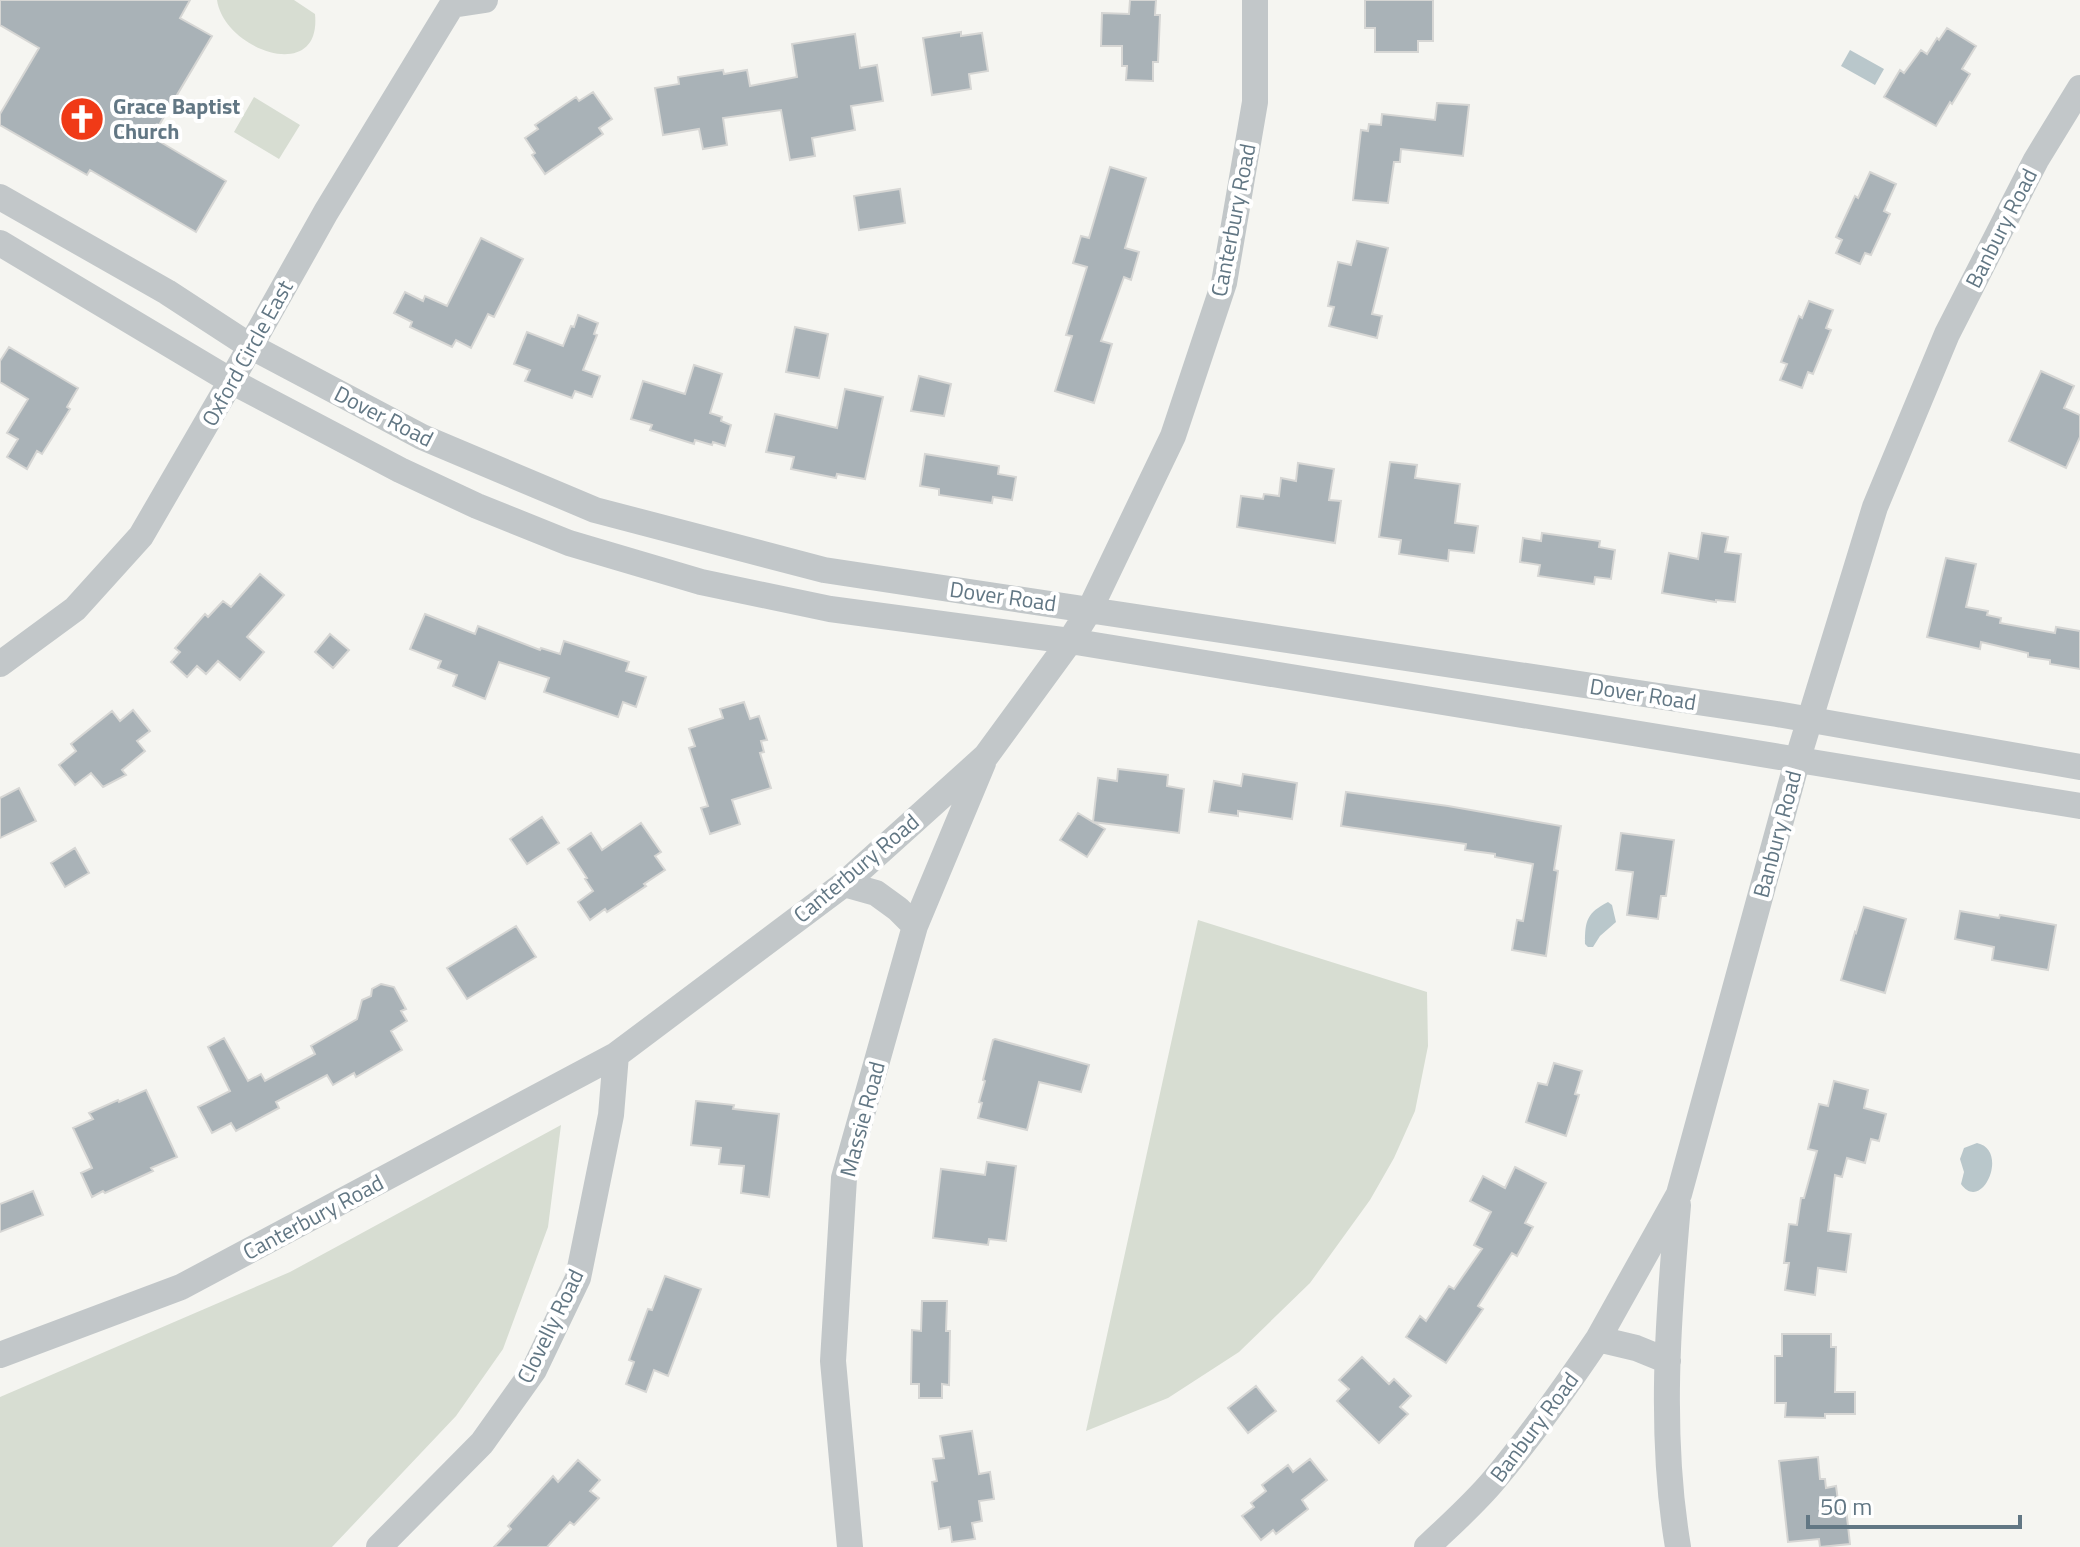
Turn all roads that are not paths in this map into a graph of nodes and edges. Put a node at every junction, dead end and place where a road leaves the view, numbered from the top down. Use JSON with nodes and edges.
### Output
{"nodes":[{"id":1,"x":485,"y":0,"type":"edge"},
{"id":2,"x":1255,"y":0,"type":"edge"},
{"id":3,"x":447,"y":3,"type":"edge"},
{"id":4,"x":2080,"y":88,"type":"edge"},
{"id":5,"x":0,"y":197,"type":"edge"},
{"id":6,"x":0,"y":243,"type":"edge"},
{"id":7,"x":250,"y":346,"type":"junction"},
{"id":8,"x":231,"y":381,"type":"junction"},
{"id":9,"x":1090,"y":609,"type":"junction"},
{"id":10,"x":1070,"y":641,"type":"junction"},
{"id":11,"x":0,"y":664,"type":"edge"},
{"id":12,"x":1810,"y":719,"type":"junction"},
{"id":13,"x":986,"y":756,"type":"junction"},
{"id":14,"x":1798,"y":758,"type":"junction"},
{"id":15,"x":2080,"y":767,"type":"edge"},
{"id":16,"x":2080,"y":806,"type":"edge"},
{"id":17,"x":844,"y":884,"type":"junction"},
{"id":18,"x":915,"y":926,"type":"junction"},
{"id":19,"x":616,"y":1055,"type":"junction"},
{"id":20,"x":1679,"y":1194,"type":"junction"},
{"id":21,"x":1598,"y":1339,"type":"junction"},
{"id":22,"x":0,"y":1355,"type":"edge"},
{"id":23,"x":1668,"y":1361,"type":"junction"},
{"id":24,"x":379,"y":1547,"type":"edge"},
{"id":25,"x":850,"y":1547,"type":"edge"},
{"id":26,"x":1427,"y":1547,"type":"edge"},
{"id":27,"x":1678,"y":1547,"type":"edge"}],
"edges":[{"from":1,"to":3,"type":"street"},
{"from":2,"to":9,"type":"street","name":"Canterbury Road"},
{"from":3,"to":7,"type":"street","name":"Oxford Circle East"},
{"from":4,"to":12,"type":"street","name":"Banbury Road"},
{"from":5,"to":7,"type":"street","name":"Dover Road"},
{"from":6,"to":8,"type":"street","name":"Dover Road"},
{"from":7,"to":8,"type":"street","name":"Oxford Circle East"},
{"from":7,"to":9,"type":"street","name":"Dover Road"},
{"from":8,"to":10,"type":"street","name":"Dover Road"},
{"from":8,"to":11,"type":"street","name":"Oxford Circle East"},
{"from":9,"to":10,"type":"street","name":"Canterbury Road"},
{"from":9,"to":12,"type":"street","name":"Dover Road"},
{"from":10,"to":13,"type":"street","name":"Canterbury Road"},
{"from":10,"to":14,"type":"street","name":"Dover Road"},
{"from":12,"to":14,"type":"street","name":"Banbury Road"},
{"from":12,"to":15,"type":"street","name":"Dover Road"},
{"from":13,"to":17,"type":"street","name":"Canterbury Road"},
{"from":13,"to":18,"type":"street","name":"Massie Road"},
{"from":14,"to":16,"type":"street","name":"Dover Road"},
{"from":14,"to":20,"type":"street","name":"Banbury Road"},
{"from":17,"to":18,"type":"street"},
{"from":17,"to":19,"type":"street","name":"Canterbury Road"},
{"from":18,"to":25,"type":"street","name":"Massie Road"},
{"from":19,"to":22,"type":"street","name":"Canterbury Road"},
{"from":19,"to":24,"type":"street","name":"Clovelly Road"},
{"from":20,"to":21,"type":"street","name":"Banbury Road"},
{"from":20,"to":23,"type":"street"},
{"from":21,"to":23,"type":"street"},
{"from":21,"to":26,"type":"street","name":"Banbury Road"},
{"from":23,"to":27,"type":"street"}]}
